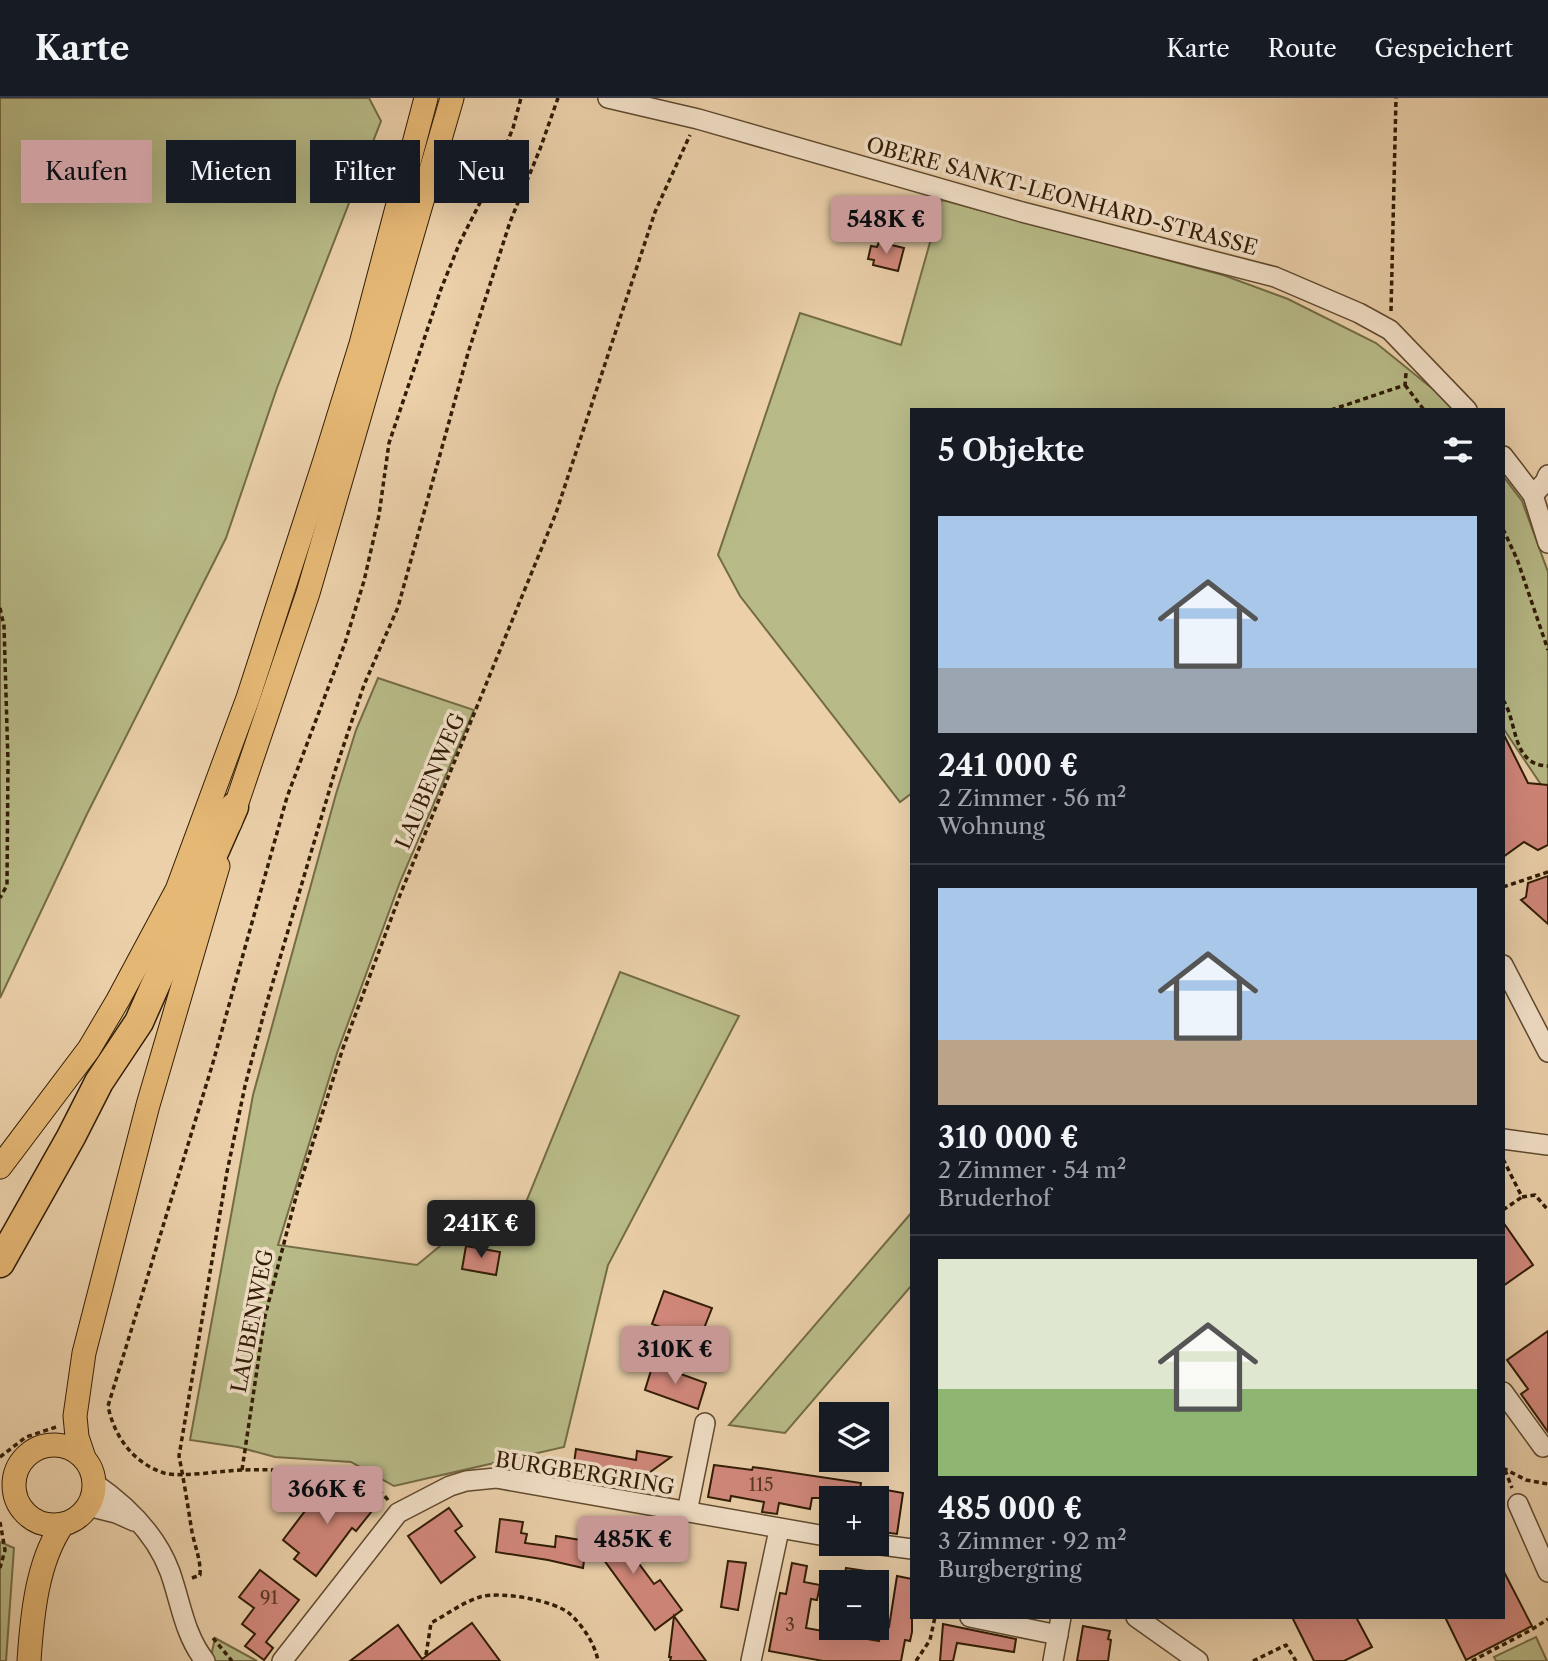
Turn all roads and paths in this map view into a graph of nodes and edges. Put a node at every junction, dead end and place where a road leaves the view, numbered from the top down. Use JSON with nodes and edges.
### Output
{"nodes":[{"id":1,"x":426,"y":98,"type":"edge"},
{"id":2,"x":521,"y":98,"type":"edge"},
{"id":3,"x":558,"y":98,"type":"edge"},
{"id":4,"x":608,"y":98,"type":"edge"},
{"id":5,"x":1396,"y":98,"type":"edge"},
{"id":6,"x":452,"y":99,"type":"edge"},
{"id":7,"x":698,"y":119,"type":"junction"},
{"id":8,"x":1390,"y":330,"type":"junction"},
{"id":9,"x":1408,"y":349,"type":"junction"},
{"id":10,"x":1405,"y":385,"type":"junction"},
{"id":11,"x":1337,"y":408,"type":"edge"},
{"id":12,"x":1422,"y":408,"type":"edge"},
{"id":13,"x":1464,"y":408,"type":"edge"},
{"id":14,"x":1505,"y":459,"type":"edge"},
{"id":15,"x":1548,"y":475,"type":"edge"},
{"id":16,"x":1533,"y":495,"type":"junction"},
{"id":17,"x":1505,"y":533,"type":"edge"},
{"id":18,"x":1548,"y":542,"type":"edge"},
{"id":19,"x":0,"y":608,"type":"edge"},
{"id":20,"x":1548,"y":650,"type":"edge"},
{"id":21,"x":1505,"y":706,"type":"edge"},
{"id":22,"x":1548,"y":766,"type":"edge"},
{"id":23,"x":234,"y":807,"type":"junction"},
{"id":24,"x":1548,"y":872,"type":"edge"},
{"id":25,"x":1505,"y":886,"type":"edge"},
{"id":26,"x":177,"y":890,"type":"junction"},
{"id":27,"x":0,"y":898,"type":"edge"},
{"id":28,"x":1505,"y":969,"type":"edge"},
{"id":29,"x":1548,"y":1052,"type":"edge"},
{"id":30,"x":99,"y":1082,"type":"junction"},
{"id":31,"x":1505,"y":1139,"type":"edge"},
{"id":32,"x":1548,"y":1145,"type":"edge"},
{"id":33,"x":1505,"y":1163,"type":"edge"},
{"id":34,"x":0,"y":1167,"type":"edge"},
{"id":35,"x":1522,"y":1197,"type":"junction"},
{"id":36,"x":1505,"y":1209,"type":"edge"},
{"id":37,"x":1548,"y":1210,"type":"edge"},
{"id":38,"x":0,"y":1263,"type":"edge"},
{"id":39,"x":1505,"y":1395,"type":"edge"},
{"id":40,"x":705,"y":1423,"type":"dead end"},
{"id":41,"x":1543,"y":1447,"type":"dead end"},
{"id":42,"x":84,"y":1458,"type":"junction"},
{"id":43,"x":10,"y":1469,"type":"edge"},
{"id":44,"x":242,"y":1469,"type":"junction"},
{"id":45,"x":1505,"y":1469,"type":"edge"},
{"id":46,"x":183,"y":1474,"type":"junction"},
{"id":47,"x":94,"y":1483,"type":"junction"},
{"id":48,"x":1548,"y":1484,"type":"edge"},
{"id":49,"x":1518,"y":1504,"type":"dead end"},
{"id":50,"x":88,"y":1506,"type":"junction"},
{"id":51,"x":18,"y":1507,"type":"edge"},
{"id":52,"x":687,"y":1512,"type":"junction"},
{"id":53,"x":398,"y":1513,"type":"junction"},
{"id":54,"x":0,"y":1522,"type":"edge"},
{"id":55,"x":63,"y":1524,"type":"junction"},
{"id":56,"x":142,"y":1525,"type":"junction"},
{"id":57,"x":779,"y":1530,"type":"junction"},
{"id":58,"x":819,"y":1535,"type":"edge"},
{"id":59,"x":889,"y":1546,"type":"edge"},
{"id":60,"x":910,"y":1549,"type":"edge"},
{"id":61,"x":0,"y":1568,"type":"edge"},
{"id":62,"x":1548,"y":1572,"type":"edge"},
{"id":63,"x":192,"y":1578,"type":"dead end"},
{"id":64,"x":39,"y":1587,"type":"junction"},
{"id":65,"x":935,"y":1619,"type":"edge"},
{"id":66,"x":990,"y":1619,"type":"edge"},
{"id":67,"x":1139,"y":1619,"type":"edge"},
{"id":68,"x":1548,"y":1619,"type":"edge"},
{"id":69,"x":1060,"y":1626,"type":"edge"},
{"id":70,"x":222,"y":1649,"type":"dead end"},
{"id":71,"x":426,"y":1655,"type":"dead end"},
{"id":72,"x":29,"y":1661,"type":"edge"},
{"id":73,"x":205,"y":1661,"type":"edge"},
{"id":74,"x":232,"y":1661,"type":"edge"},
{"id":75,"x":282,"y":1661,"type":"edge"},
{"id":76,"x":598,"y":1661,"type":"edge"},
{"id":77,"x":751,"y":1661,"type":"edge"},
{"id":78,"x":916,"y":1661,"type":"edge"},
{"id":79,"x":1053,"y":1661,"type":"edge"},
{"id":80,"x":1198,"y":1661,"type":"edge"},
{"id":81,"x":1253,"y":1661,"type":"edge"},
{"id":82,"x":1296,"y":1661,"type":"edge"},
{"id":83,"x":1472,"y":1661,"type":"edge"}],
"edges":[{"from":1,"to":26,"type":"main road"},
{"from":2,"to":46,"type":"path"},
{"from":3,"to":46,"type":"path"},
{"from":4,"to":7,"type":"street","name":"OBERE SANKT-LEONHARD-STRASSE"},
{"from":5,"to":8,"type":"path"},
{"from":6,"to":23,"type":"main road"},
{"from":7,"to":8,"type":"street","name":"OBERE SANKT-LEONHARD-STRASSE"},
{"from":7,"to":44,"type":"path","name":"LAUBENWEG"},
{"from":8,"to":9,"type":"street","name":"OBERE SANKT-LEONHARD-STRASSE"},
{"from":9,"to":10,"type":"path"},
{"from":9,"to":13,"type":"street","name":"OBERE SANKT-LEONHARD-STRASSE"},
{"from":10,"to":11,"type":"path"},
{"from":10,"to":12,"type":"path"},
{"from":14,"to":16,"type":"street"},
{"from":15,"to":16,"type":"street"},
{"from":16,"to":18,"type":"street"},
{"from":17,"to":20,"type":"path"},
{"from":19,"to":27,"type":"path"},
{"from":21,"to":22,"type":"path"},
{"from":23,"to":30,"type":"highway"},
{"from":23,"to":42,"type":"main road"},
{"from":24,"to":25,"type":"path"},
{"from":26,"to":30,"type":"highway"},
{"from":26,"to":34,"type":"main road"},
{"from":28,"to":29,"type":"street"},
{"from":30,"to":38,"type":"highway"},
{"from":31,"to":32,"type":"street"},
{"from":33,"to":35,"type":"path"},
{"from":35,"to":36,"type":"path"},
{"from":35,"to":37,"type":"path"},
{"from":39,"to":41,"type":"street"},
{"from":40,"to":52,"type":"street"},
{"from":42,"to":43,"type":"main road"},
{"from":42,"to":47,"type":"main road"},
{"from":43,"to":51,"type":"main road"},
{"from":44,"to":46,"type":"path"},
{"from":44,"to":53,"type":"path"},
{"from":45,"to":48,"type":"path"},
{"from":46,"to":63,"type":"path"},
{"from":47,"to":50,"type":"main road"},
{"from":47,"to":56,"type":"street"},
{"from":49,"to":62,"type":"street"},
{"from":50,"to":55,"type":"main road"},
{"from":50,"to":56,"type":"street"},
{"from":51,"to":55,"type":"main road"},
{"from":51,"to":64,"type":"main road"},
{"from":52,"to":53,"type":"street","name":"BURGBERGRING"},
{"from":52,"to":57,"type":"street","name":"BURGBERGRING"},
{"from":53,"to":75,"type":"street","name":"BURGBERGRING"},
{"from":54,"to":61,"type":"path"},
{"from":55,"to":64,"type":"main road"},
{"from":56,"to":73,"type":"street"},
{"from":57,"to":58,"type":"street","name":"BURGBERGRING"},
{"from":57,"to":77,"type":"street"},
{"from":59,"to":60,"type":"street"},
{"from":64,"to":72,"type":"main road"},
{"from":65,"to":78,"type":"path"},
{"from":66,"to":69,"type":"street"},
{"from":67,"to":80,"type":"street"},
{"from":68,"to":83,"type":"path"},
{"from":69,"to":79,"type":"street"},
{"from":70,"to":74,"type":"path"},
{"from":71,"to":76,"type":"path"},
{"from":81,"to":82,"type":"path"}]}
